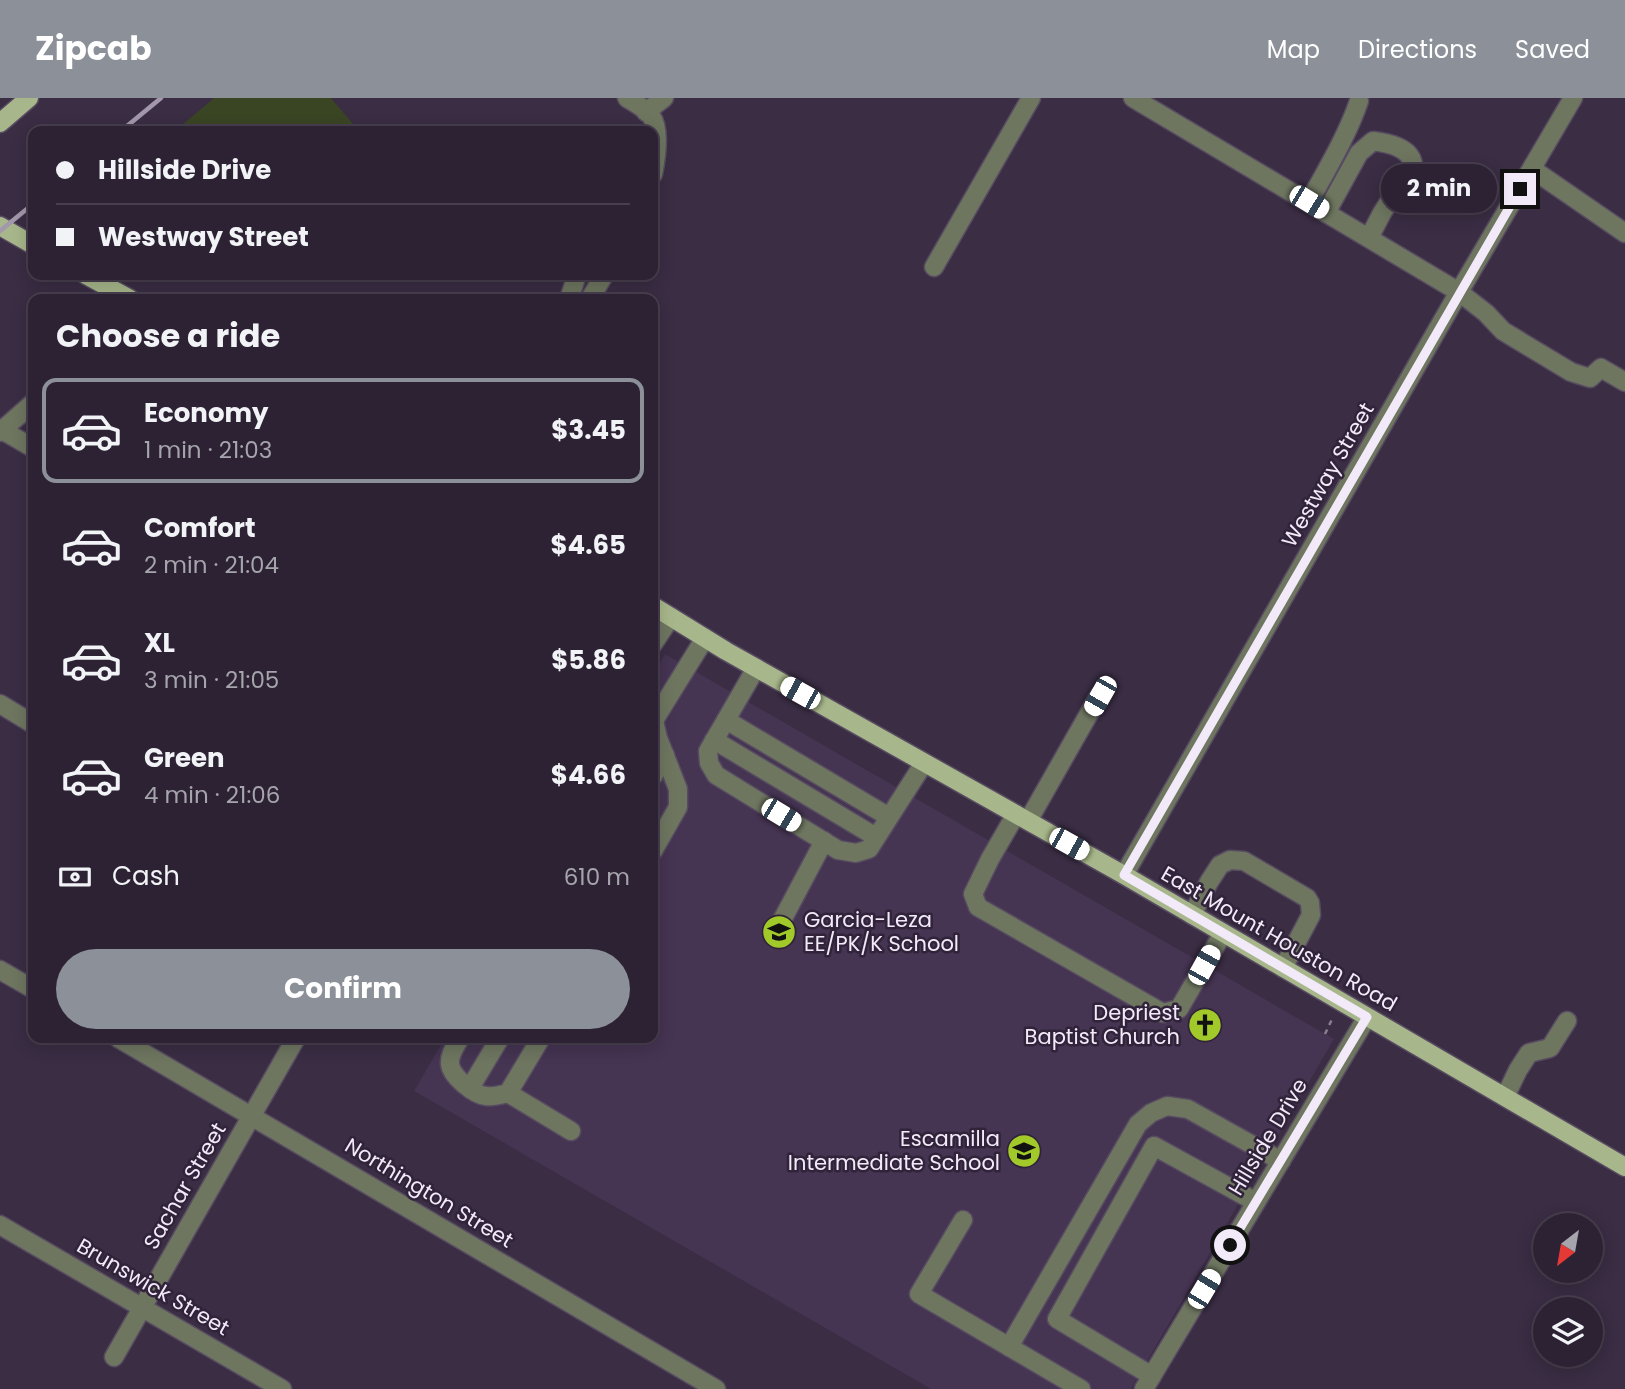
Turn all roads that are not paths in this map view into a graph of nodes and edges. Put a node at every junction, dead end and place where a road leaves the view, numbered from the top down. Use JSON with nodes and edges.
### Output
{"nodes":[{"id":1,"x":29,"y":98,"type":"edge"},
{"id":2,"x":627,"y":98,"type":"edge"},
{"id":3,"x":664,"y":98,"type":"edge"},
{"id":4,"x":1031,"y":98,"type":"edge"},
{"id":5,"x":1133,"y":98,"type":"edge"},
{"id":6,"x":1573,"y":98,"type":"edge"},
{"id":7,"x":1359,"y":101,"type":"dead end"},
{"id":8,"x":646,"y":112,"type":"junction"},
{"id":9,"x":0,"y":123,"type":"edge"},
{"id":10,"x":654,"y":126,"type":"edge"},
{"id":11,"x":1532,"y":169,"type":"junction"},
{"id":12,"x":1309,"y":202,"type":"junction"},
{"id":13,"x":1326,"y":213,"type":"junction"},
{"id":14,"x":0,"y":226,"type":"edge"},
{"id":15,"x":1625,"y":233,"type":"edge"},
{"id":16,"x":1369,"y":238,"type":"junction"},
{"id":17,"x":28,"y":242,"type":"edge"},
{"id":18,"x":934,"y":267,"type":"dead end"},
{"id":19,"x":95,"y":280,"type":"edge"},
{"id":20,"x":1459,"y":292,"type":"junction"},
{"id":21,"x":121,"y":294,"type":"edge"},
{"id":22,"x":1625,"y":382,"type":"edge"},
{"id":23,"x":28,"y":407,"type":"edge"},
{"id":24,"x":1,"y":431,"type":"edge"},
{"id":25,"x":28,"y":445,"type":"edge"},
{"id":26,"x":658,"y":609,"type":"edge"},
{"id":27,"x":671,"y":617,"type":"junction"},
{"id":28,"x":658,"y":636,"type":"edge"},
{"id":29,"x":705,"y":638,"type":"junction"},
{"id":30,"x":756,"y":668,"type":"junction"},
{"id":31,"x":1100,"y":696,"type":"dead end"},
{"id":32,"x":0,"y":704,"type":"edge"},
{"id":33,"x":658,"y":715,"type":"edge"},
{"id":34,"x":28,"y":720,"type":"edge"},
{"id":35,"x":726,"y":720,"type":"junction"},
{"id":36,"x":658,"y":738,"type":"edge"},
{"id":37,"x":714,"y":740,"type":"junction"},
{"id":38,"x":665,"y":755,"type":"junction"},
{"id":39,"x":924,"y":763,"type":"junction"},
{"id":40,"x":658,"y":767,"type":"edge"},
{"id":41,"x":889,"y":817,"type":"junction"},
{"id":42,"x":1022,"y":818,"type":"junction"},
{"id":43,"x":876,"y":837,"type":"junction"},
{"id":44,"x":658,"y":841,"type":"edge"},
{"id":45,"x":824,"y":841,"type":"junction"},
{"id":46,"x":1124,"y":875,"type":"junction"},
{"id":47,"x":1192,"y":915,"type":"junction"},
{"id":48,"x":779,"y":923,"type":"dead end"},
{"id":49,"x":1223,"y":933,"type":"junction"},
{"id":50,"x":1283,"y":968,"type":"junction"},
{"id":51,"x":0,"y":970,"type":"edge"},
{"id":52,"x":28,"y":986,"type":"edge"},
{"id":53,"x":1367,"y":1017,"type":"junction"},
{"id":54,"x":1567,"y":1021,"type":"dead end"},
{"id":55,"x":127,"y":1043,"type":"edge"},
{"id":56,"x":293,"y":1043,"type":"edge"},
{"id":57,"x":457,"y":1043,"type":"edge"},
{"id":58,"x":497,"y":1043,"type":"edge"},
{"id":59,"x":538,"y":1043,"type":"edge"},
{"id":60,"x":470,"y":1088,"type":"junction"},
{"id":61,"x":508,"y":1093,"type":"junction"},
{"id":62,"x":1505,"y":1097,"type":"junction"},
{"id":63,"x":252,"y":1115,"type":"junction"},
{"id":64,"x":572,"y":1130,"type":"dead end"},
{"id":65,"x":1280,"y":1161,"type":"junction"},
{"id":66,"x":1625,"y":1167,"type":"edge"},
{"id":67,"x":1256,"y":1202,"type":"junction"},
{"id":68,"x":963,"y":1220,"type":"dead end"},
{"id":69,"x":0,"y":1225,"type":"edge"},
{"id":70,"x":142,"y":1308,"type":"junction"},
{"id":71,"x":1009,"y":1347,"type":"junction"},
{"id":72,"x":114,"y":1357,"type":"dead end"},
{"id":73,"x":1148,"y":1382,"type":"edge"},
{"id":74,"x":282,"y":1389,"type":"edge"},
{"id":75,"x":716,"y":1389,"type":"edge"},
{"id":76,"x":1081,"y":1389,"type":"edge"}],
"edges":[{"from":1,"to":9,"type":"main road"},
{"from":2,"to":8,"type":"street"},
{"from":3,"to":8,"type":"street"},
{"from":4,"to":18,"type":"street"},
{"from":5,"to":12,"type":"street"},
{"from":6,"to":11,"type":"street","name":"Westway Street"},
{"from":7,"to":12,"type":"street"},
{"from":8,"to":10,"type":"street"},
{"from":11,"to":15,"type":"street"},
{"from":11,"to":20,"type":"street","name":"Westway Street"},
{"from":12,"to":13,"type":"street"},
{"from":13,"to":16,"type":"street"},
{"from":13,"to":16,"type":"street"},
{"from":14,"to":17,"type":"main road"},
{"from":16,"to":20,"type":"street"},
{"from":19,"to":21,"type":"main road"},
{"from":20,"to":22,"type":"street"},
{"from":20,"to":46,"type":"street","name":"Westway Street"},
{"from":23,"to":24,"type":"street"},
{"from":24,"to":25,"type":"street"},
{"from":26,"to":27,"type":"main road","name":"East Mount Houston Road"},
{"from":27,"to":28,"type":"street"},
{"from":27,"to":29,"type":"main road","name":"East Mount Houston Road"},
{"from":29,"to":30,"type":"main road","name":"East Mount Houston Road"},
{"from":29,"to":33,"type":"street"},
{"from":30,"to":35,"type":"street"},
{"from":30,"to":39,"type":"main road","name":"East Mount Houston Road"},
{"from":31,"to":42,"type":"street"},
{"from":32,"to":34,"type":"street"},
{"from":35,"to":37,"type":"street"},
{"from":35,"to":41,"type":"street"},
{"from":36,"to":38,"type":"street"},
{"from":37,"to":43,"type":"street"},
{"from":37,"to":45,"type":"street"},
{"from":38,"to":40,"type":"street"},
{"from":38,"to":44,"type":"street"},
{"from":39,"to":41,"type":"street"},
{"from":39,"to":42,"type":"main road","name":"East Mount Houston Road"},
{"from":41,"to":43,"type":"street"},
{"from":42,"to":46,"type":"main road","name":"East Mount Houston Road"},
{"from":42,"to":49,"type":"street"},
{"from":43,"to":45,"type":"street"},
{"from":45,"to":48,"type":"street"},
{"from":46,"to":47,"type":"main road","name":"East Mount Houston Road"},
{"from":47,"to":49,"type":"main road","name":"East Mount Houston Road"},
{"from":47,"to":50,"type":"street"},
{"from":49,"to":50,"type":"main road","name":"East Mount Houston Road"},
{"from":50,"to":53,"type":"main road","name":"East Mount Houston Road"},
{"from":51,"to":52,"type":"street"},
{"from":53,"to":62,"type":"main road","name":"East Mount Houston Road"},
{"from":53,"to":65,"type":"street","name":"Hillside Drive"},
{"from":54,"to":62,"type":"street"},
{"from":55,"to":63,"type":"street","name":"Northington Street"},
{"from":56,"to":63,"type":"street","name":"Sachar Street"},
{"from":57,"to":60,"type":"street"},
{"from":58,"to":60,"type":"street"},
{"from":59,"to":61,"type":"street"},
{"from":60,"to":61,"type":"street"},
{"from":61,"to":64,"type":"street"},
{"from":62,"to":66,"type":"main road","name":"East Mount Houston Road"},
{"from":63,"to":70,"type":"street","name":"Sachar Street"},
{"from":63,"to":75,"type":"street","name":"Northington Street"},
{"from":65,"to":67,"type":"street","name":"Hillside Drive"},
{"from":65,"to":71,"type":"street"},
{"from":67,"to":73,"type":"street","name":"Hillside Drive"},
{"from":67,"to":73,"type":"street"},
{"from":68,"to":71,"type":"street"},
{"from":69,"to":70,"type":"street","name":"Brunswick Street"},
{"from":70,"to":72,"type":"street","name":"Sachar Street"},
{"from":70,"to":74,"type":"street","name":"Brunswick Street"},
{"from":71,"to":76,"type":"street"}]}
